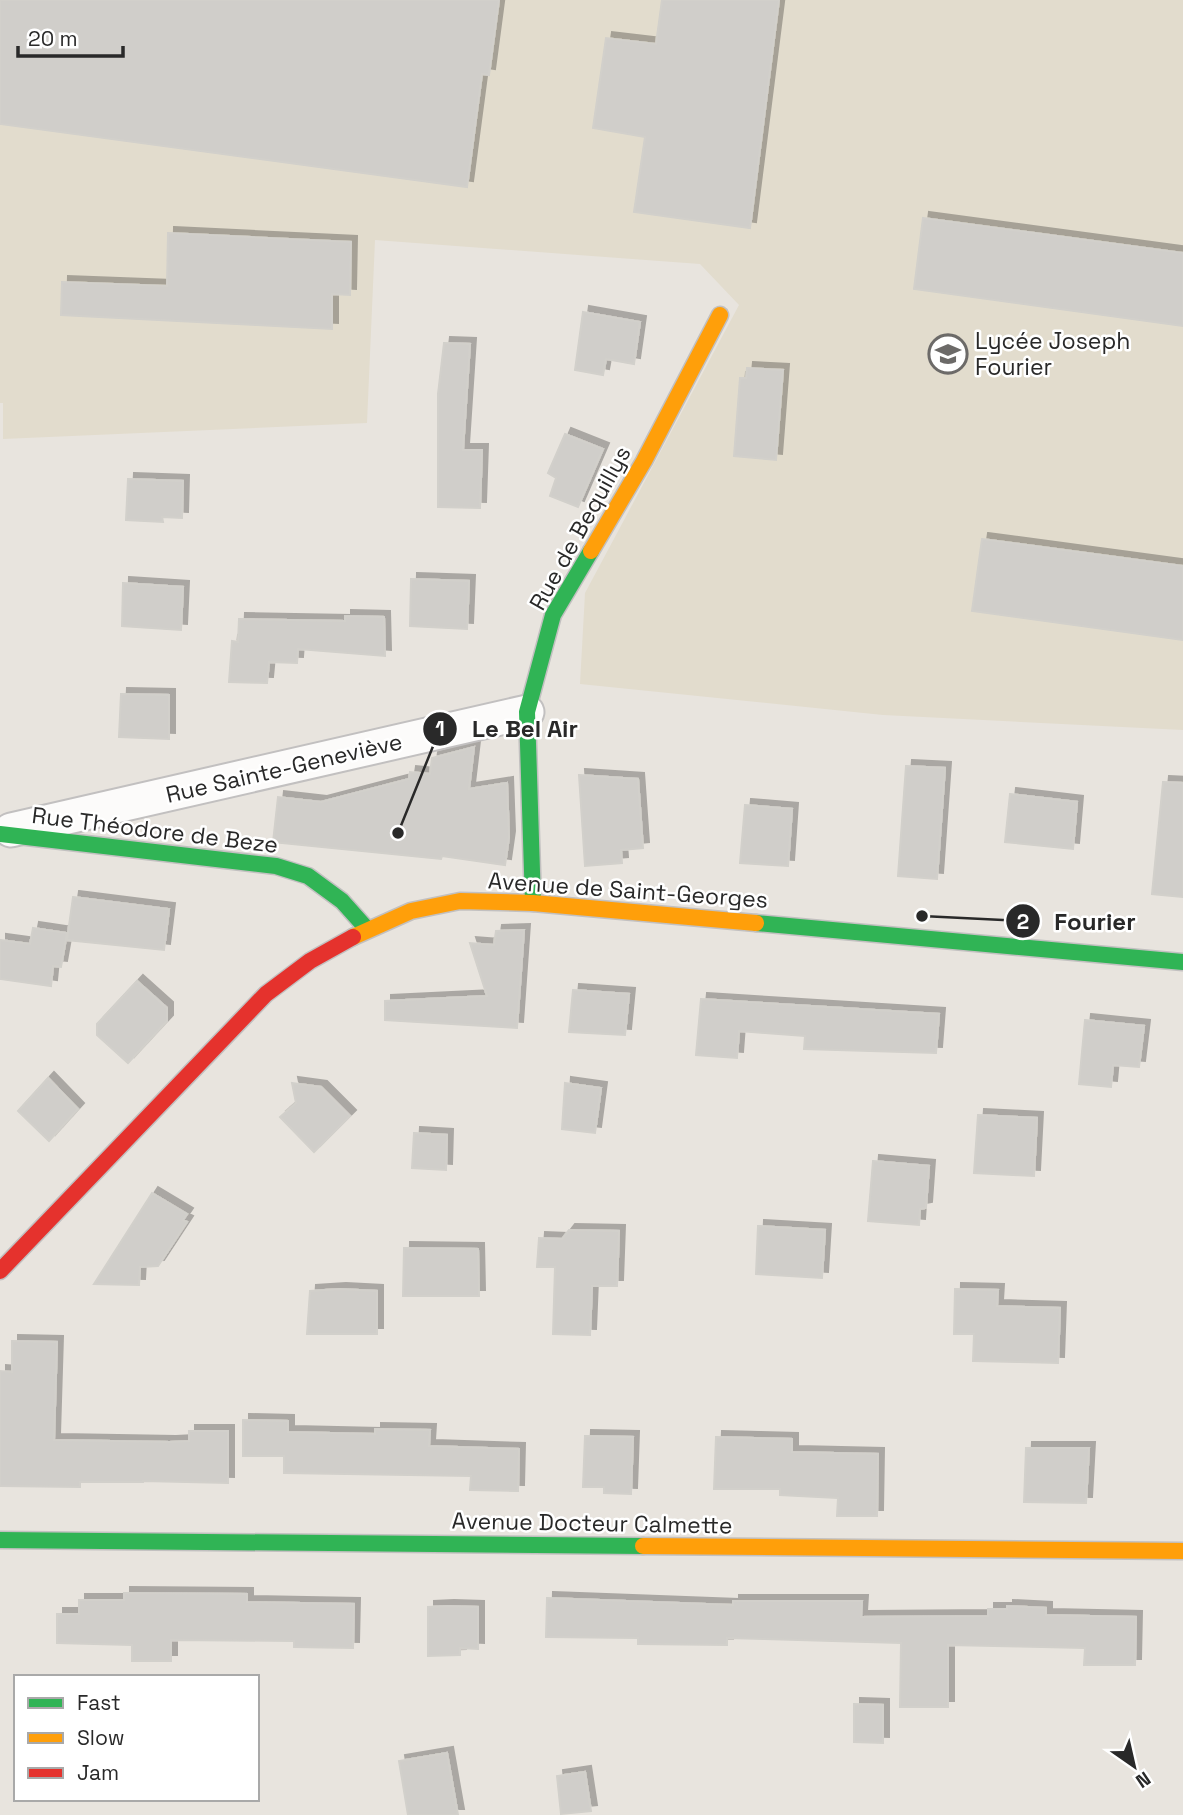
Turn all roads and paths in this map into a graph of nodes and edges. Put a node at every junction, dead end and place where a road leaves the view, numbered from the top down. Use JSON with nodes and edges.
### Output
{"nodes":[{"id":1,"x":720,"y":314,"type":"dead end"},
{"id":2,"x":527,"y":712,"type":"junction"},
{"id":3,"x":0,"y":833,"type":"edge"},
{"id":4,"x":533,"y":902,"type":"junction"},
{"id":5,"x":367,"y":929,"type":"junction"},
{"id":6,"x":1183,"y":962,"type":"edge"},
{"id":7,"x":0,"y":1271,"type":"edge"},
{"id":8,"x":0,"y":1540,"type":"edge"},
{"id":9,"x":1183,"y":1551,"type":"edge"}],
"edges":[{"from":1,"to":2,"type":"street","name":"Rue de Bequillys"},
{"from":2,"to":3,"type":"street","name":"Rue Sainte-Geneviève"},
{"from":2,"to":4,"type":"street","name":"Rue de Bequillys"},
{"from":3,"to":5,"type":"street","name":"Rue Théodore de Beze"},
{"from":4,"to":5,"type":"street","name":"Avenue de Saint-Georges"},
{"from":4,"to":6,"type":"street","name":"Avenue de Saint-Georges"},
{"from":5,"to":7,"type":"street","name":"Avenue de Saint-Georges"},
{"from":8,"to":9,"type":"street","name":"Avenue Docteur Calmette"}]}
